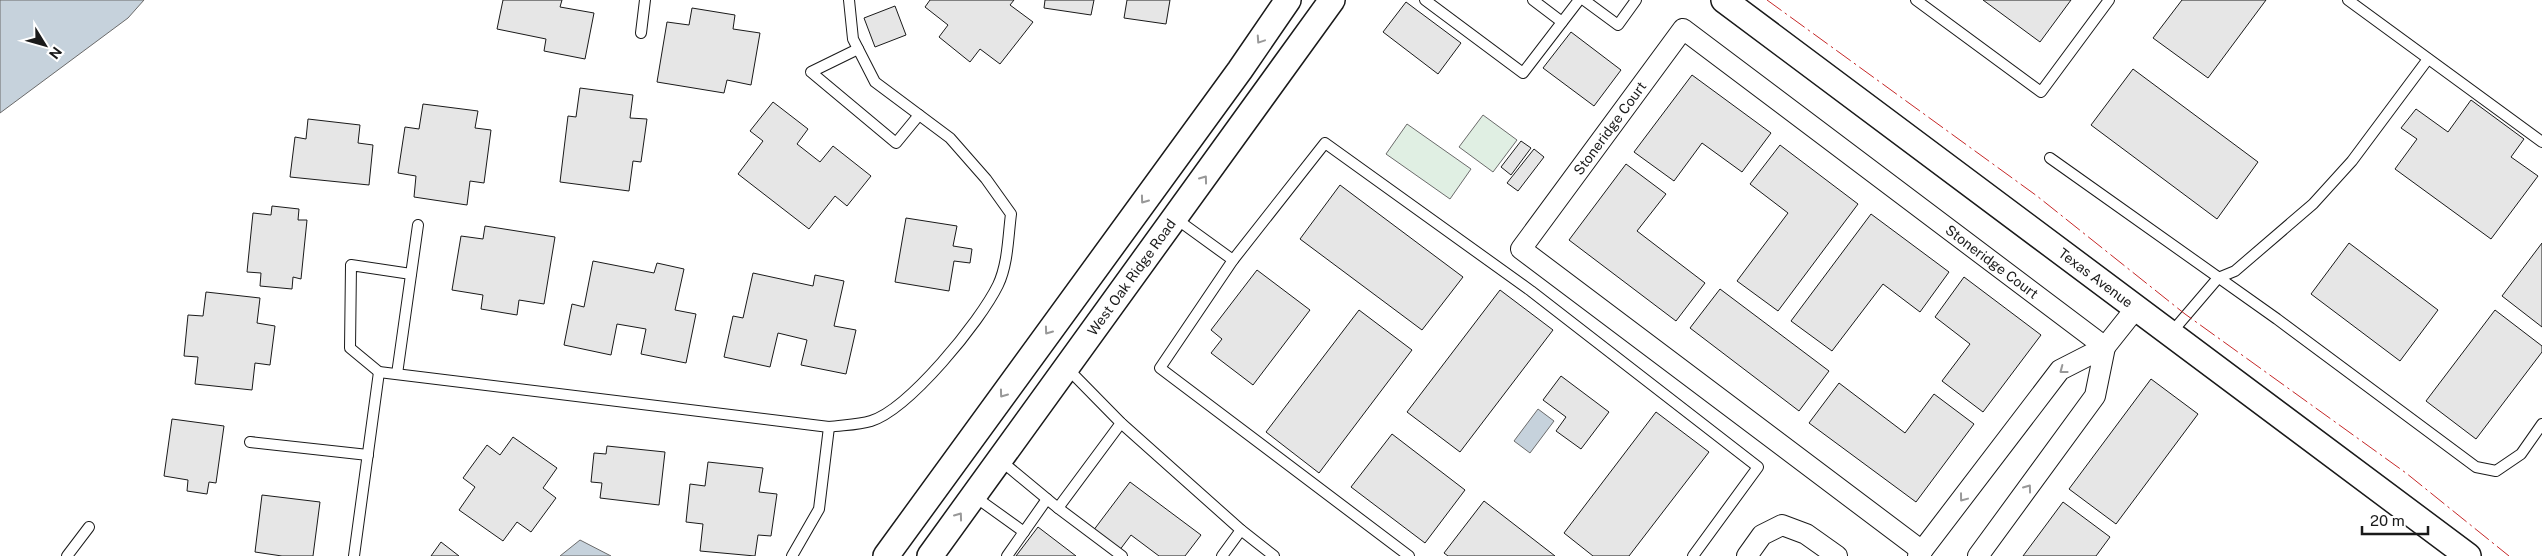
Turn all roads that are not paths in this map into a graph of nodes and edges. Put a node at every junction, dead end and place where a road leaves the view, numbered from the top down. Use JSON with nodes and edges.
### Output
{"nodes":[{"id":1,"x":645,"y":0,"type":"edge"},
{"id":2,"x":848,"y":0,"type":"edge"},
{"id":3,"x":1288,"y":0,"type":"edge"},
{"id":4,"x":1332,"y":0,"type":"edge"},
{"id":5,"x":1425,"y":0,"type":"edge"},
{"id":6,"x":1533,"y":0,"type":"edge"},
{"id":7,"x":1579,"y":0,"type":"edge"},
{"id":8,"x":1584,"y":0,"type":"edge"},
{"id":9,"x":1636,"y":0,"type":"edge"},
{"id":10,"x":1724,"y":0,"type":"edge"},
{"id":11,"x":1916,"y":0,"type":"edge"},
{"id":12,"x":2110,"y":0,"type":"edge"},
{"id":13,"x":2348,"y":0,"type":"edge"},
{"id":14,"x":1562,"y":22,"type":"junction"},
{"id":15,"x":641,"y":34,"type":"dead end"},
{"id":16,"x":858,"y":49,"type":"junction"},
{"id":17,"x":2428,"y":60,"type":"junction"},
{"id":18,"x":1240,"y":70,"type":"junction"},
{"id":19,"x":919,"y":115,"type":"junction"},
{"id":20,"x":2542,"y":142,"type":"edge"},
{"id":21,"x":2050,"y":158,"type":"dead end"},
{"id":22,"x":1176,"y":218,"type":"junction"},
{"id":23,"x":418,"y":225,"type":"dead end"},
{"id":24,"x":1232,"y":260,"type":"junction"},
{"id":25,"x":411,"y":274,"type":"junction"},
{"id":26,"x":2218,"y":278,"type":"junction"},
{"id":27,"x":2136,"y":308,"type":"junction"},
{"id":28,"x":2170,"y":334,"type":"junction"},
{"id":29,"x":2105,"y":347,"type":"junction"},
{"id":30,"x":1067,"y":368,"type":"junction"},
{"id":31,"x":379,"y":372,"type":"junction"},
{"id":32,"x":397,"y":374,"type":"junction"},
{"id":33,"x":1120,"y":423,"type":"junction"},
{"id":34,"x":2542,"y":424,"type":"edge"},
{"id":35,"x":829,"y":427,"type":"junction"},
{"id":36,"x":250,"y":442,"type":"dead end"},
{"id":37,"x":368,"y":455,"type":"junction"},
{"id":38,"x":1000,"y":460,"type":"junction"},
{"id":39,"x":934,"y":490,"type":"junction"},
{"id":40,"x":974,"y":496,"type":"junction"},
{"id":41,"x":1047,"y":499,"type":"junction"},
{"id":42,"x":1058,"y":508,"type":"junction"},
{"id":43,"x":88,"y":526,"type":"dead end"},
{"id":44,"x":1241,"y":530,"type":"junction"},
{"id":45,"x":1024,"y":532,"type":"junction"},
{"id":46,"x":1920,"y":554,"type":"edge"},
{"id":47,"x":67,"y":556,"type":"edge"},
{"id":48,"x":354,"y":556,"type":"edge"},
{"id":49,"x":792,"y":556,"type":"edge"},
{"id":50,"x":886,"y":556,"type":"edge"},
{"id":51,"x":903,"y":556,"type":"edge"},
{"id":52,"x":930,"y":556,"type":"edge"},
{"id":53,"x":1007,"y":556,"type":"edge"},
{"id":54,"x":1122,"y":556,"type":"edge"},
{"id":55,"x":1222,"y":556,"type":"edge"},
{"id":56,"x":1274,"y":556,"type":"edge"},
{"id":57,"x":1409,"y":556,"type":"edge"},
{"id":58,"x":1693,"y":556,"type":"edge"},
{"id":59,"x":1747,"y":556,"type":"edge"},
{"id":60,"x":1837,"y":556,"type":"edge"},
{"id":61,"x":1978,"y":556,"type":"edge"},
{"id":62,"x":2468,"y":556,"type":"edge"}],
"edges":[{"from":1,"to":15,"type":"lane"},
{"from":2,"to":16,"type":"lane"},
{"from":3,"to":18,"type":"street","one_way":true},
{"from":22,"to":4,"type":"street","name":"West Oak Ridge Road","one_way":true},
{"from":5,"to":14,"type":"lane"},
{"from":6,"to":14,"type":"lane"},
{"from":7,"to":14,"type":"lane"},
{"from":8,"to":9,"type":"lane"},
{"from":10,"to":27,"type":"street","name":"Texas Avenue"},
{"from":11,"to":12,"type":"lane"},
{"from":13,"to":17,"type":"lane"},
{"from":16,"to":19,"type":"lane"},
{"from":16,"to":19,"type":"lane"},
{"from":17,"to":20,"type":"lane"},
{"from":17,"to":26,"type":"lane"},
{"from":18,"to":22,"type":"street"},
{"from":18,"to":39,"type":"street","one_way":true},
{"from":19,"to":35,"type":"lane"},
{"from":21,"to":26,"type":"lane"},
{"from":22,"to":24,"type":"lane"},
{"from":22,"to":30,"type":"street","name":"West Oak Ridge Road"},
{"from":23,"to":25,"type":"lane"},
{"from":24,"to":57,"type":"lane"},
{"from":24,"to":58,"type":"lane"},
{"from":25,"to":31,"type":"lane"},
{"from":25,"to":32,"type":"lane"},
{"from":26,"to":28,"type":"lane"},
{"from":26,"to":34,"type":"lane"},
{"from":27,"to":28,"type":"street","name":"Texas Avenue"},
{"from":27,"to":29,"type":"street","name":"Stoneridge Court"},
{"from":28,"to":62,"type":"street","name":"Texas Avenue"},
{"from":29,"to":46,"type":"street","name":"Stoneridge Court","one_way":true},
{"from":29,"to":46,"type":"street","name":"Stoneridge Court"},
{"from":61,"to":29,"type":"street","name":"Stoneridge Court","one_way":true},
{"from":30,"to":33,"type":"lane"},
{"from":30,"to":38,"type":"street","name":"West Oak Ridge Road"},
{"from":31,"to":32,"type":"lane"},
{"from":31,"to":37,"type":"lane"},
{"from":32,"to":35,"type":"lane"},
{"from":33,"to":42,"type":"lane"},
{"from":33,"to":44,"type":"lane"},
{"from":35,"to":49,"type":"lane"},
{"from":36,"to":37,"type":"lane"},
{"from":37,"to":48,"type":"lane"},
{"from":38,"to":40,"type":"street","name":"West Oak Ridge Road"},
{"from":38,"to":41,"type":"lane"},
{"from":39,"to":50,"type":"street"},
{"from":39,"to":51,"type":"street"},
{"from":40,"to":45,"type":"lane"},
{"from":52,"to":40,"type":"street","name":"West Oak Ridge Road","one_way":true},
{"from":41,"to":42,"type":"lane"},
{"from":41,"to":45,"type":"lane"},
{"from":42,"to":54,"type":"lane"},
{"from":43,"to":47,"type":"lane"},
{"from":44,"to":55,"type":"lane"},
{"from":44,"to":56,"type":"lane"},
{"from":45,"to":53,"type":"lane"},
{"from":59,"to":60,"type":"street"}]}
